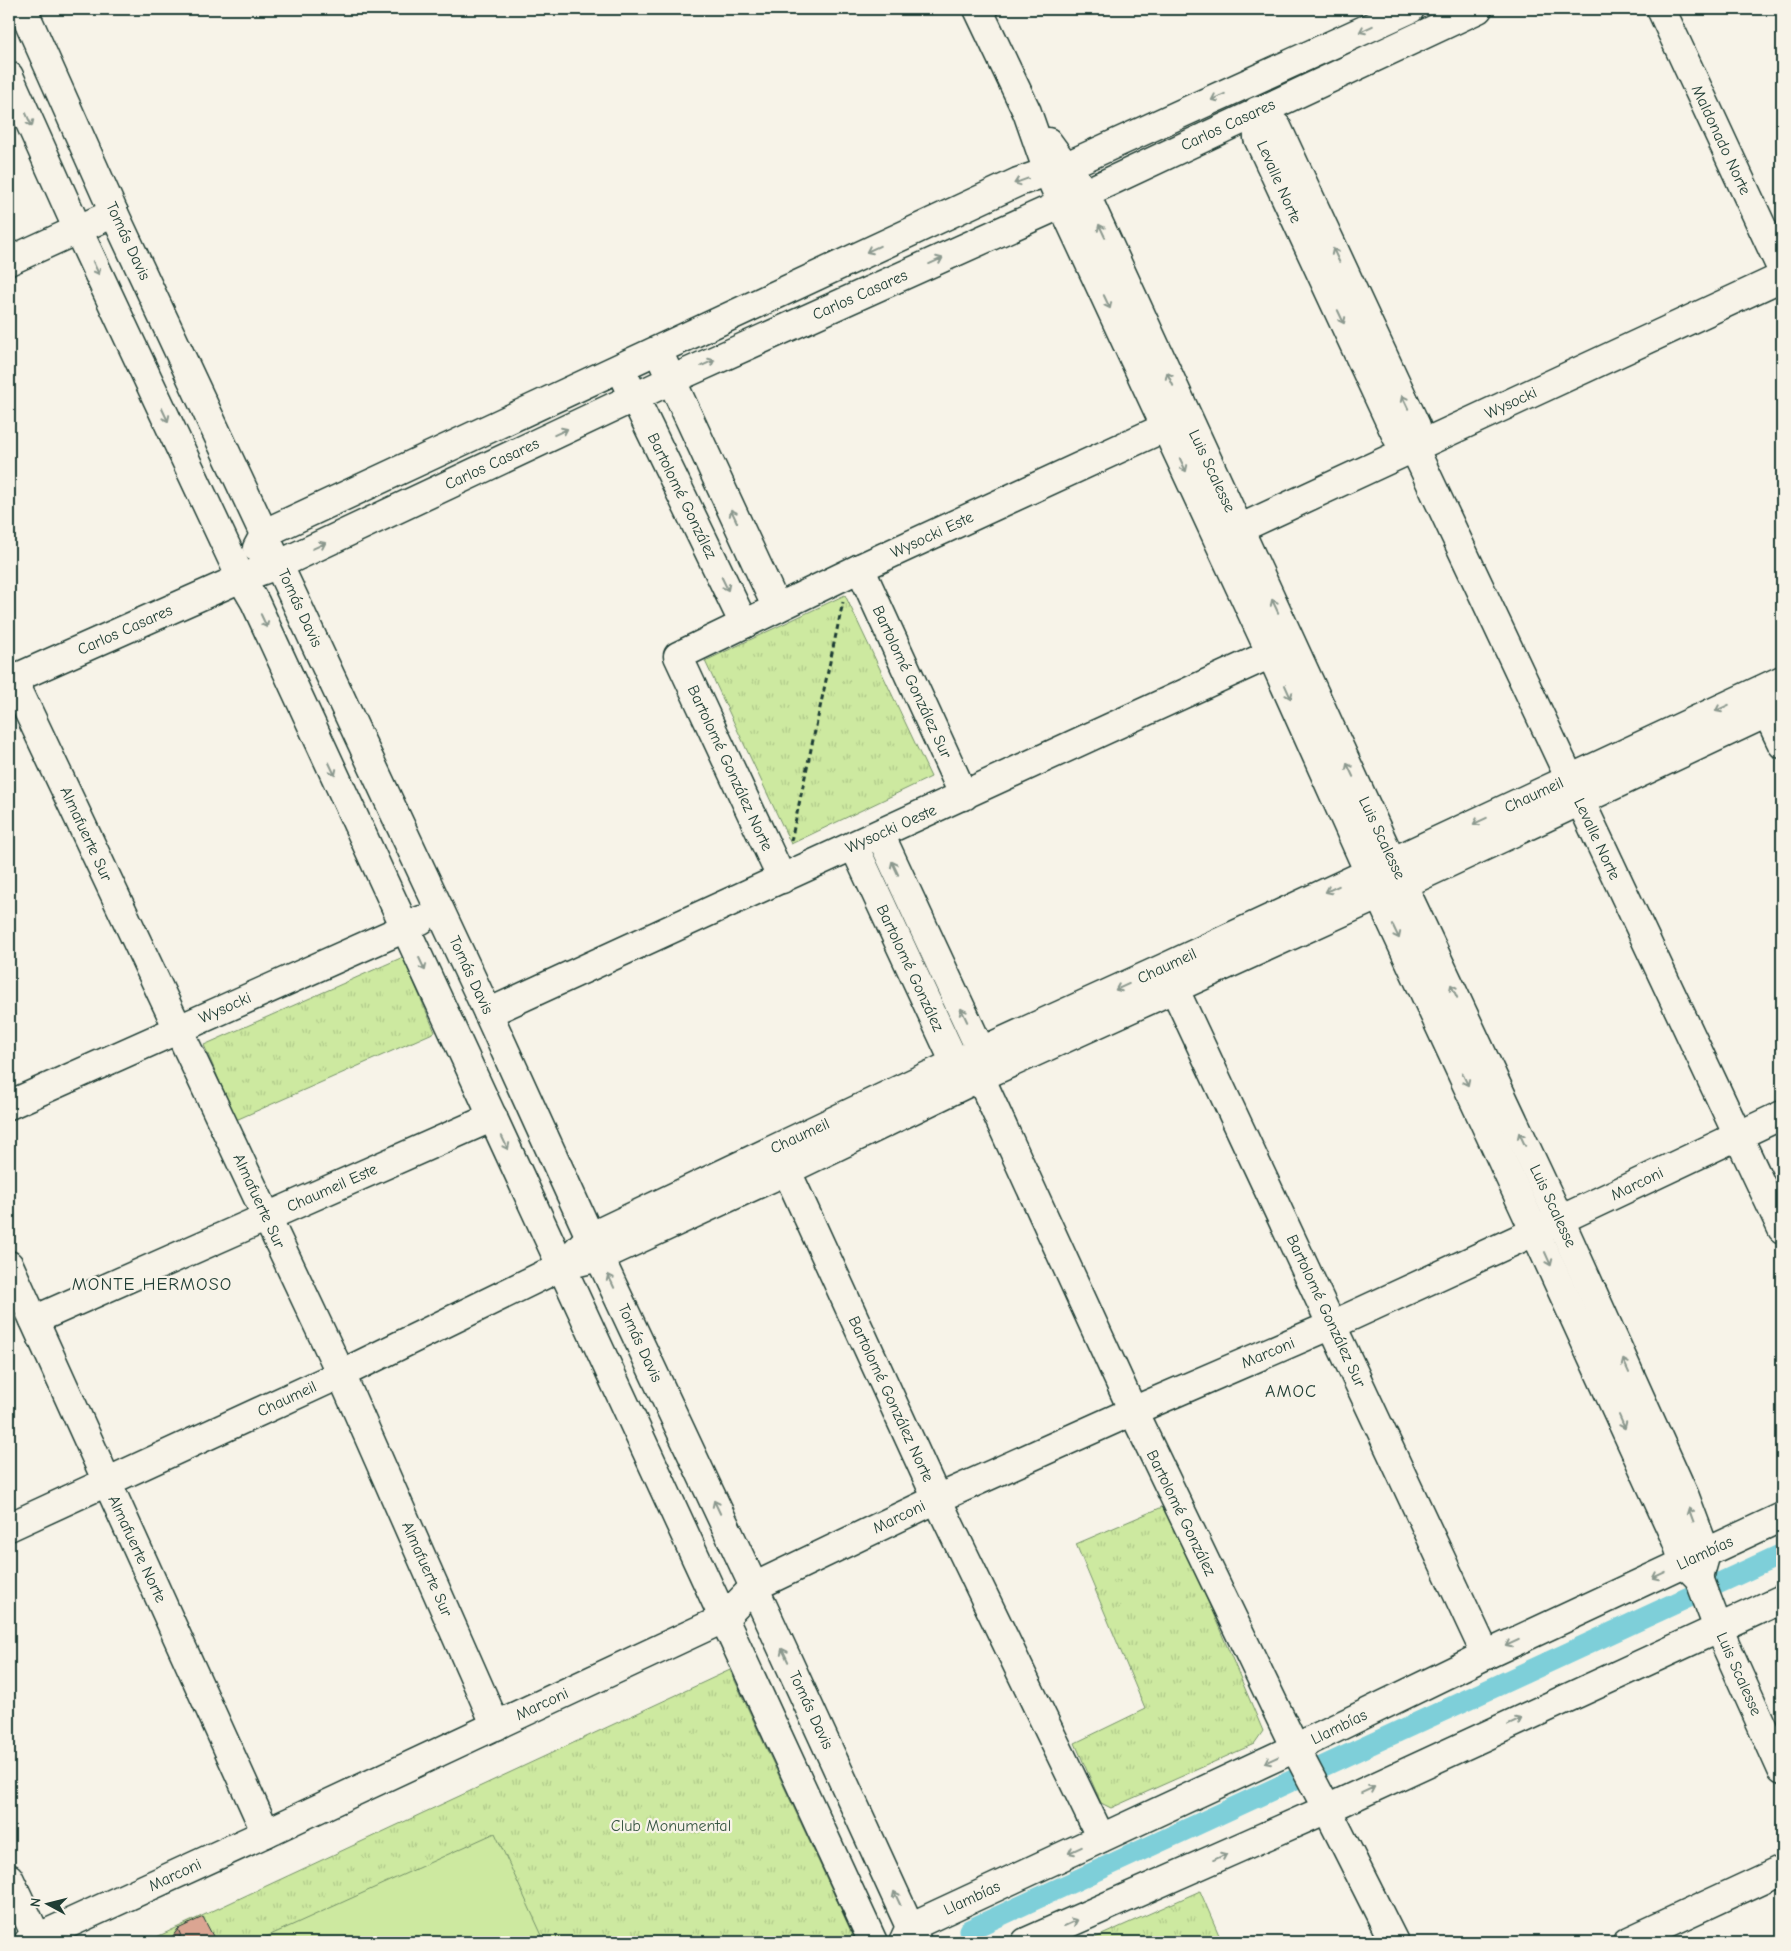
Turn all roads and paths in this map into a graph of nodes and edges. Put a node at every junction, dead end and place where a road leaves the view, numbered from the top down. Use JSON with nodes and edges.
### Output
{"nodes":[{"id":1,"x":23,"y":9,"type":"edge"},
{"id":2,"x":978,"y":9,"type":"edge"},
{"id":3,"x":1410,"y":9,"type":"edge"},
{"id":4,"x":1478,"y":9,"type":"edge"},
{"id":5,"x":1661,"y":9,"type":"edge"},
{"id":6,"x":9,"y":76,"type":"edge"},
{"id":7,"x":1257,"y":111,"type":"junction"},
{"id":8,"x":1056,"y":169,"type":"junction"},
{"id":9,"x":1073,"y":198,"type":"junction"},
{"id":10,"x":114,"y":213,"type":"junction"},
{"id":11,"x":78,"y":230,"type":"junction"},
{"id":12,"x":9,"y":261,"type":"edge"},
{"id":13,"x":1782,"y":270,"type":"edge"},
{"id":14,"x":1782,"y":277,"type":"edge"},
{"id":15,"x":658,"y":350,"type":"junction"},
{"id":16,"x":619,"y":368,"type":"junction"},
{"id":17,"x":671,"y":380,"type":"junction"},
{"id":18,"x":635,"y":397,"type":"junction"},
{"id":19,"x":1176,"y":422,"type":"junction"},
{"id":20,"x":1414,"y":448,"type":"junction"},
{"id":21,"x":1239,"y":529,"type":"junction"},
{"id":22,"x":265,"y":532,"type":"junction"},
{"id":23,"x":280,"y":564,"type":"junction"},
{"id":24,"x":860,"y":568,"type":"junction"},
{"id":25,"x":241,"y":578,"type":"junction"},
{"id":26,"x":845,"y":595,"type":"dead end"},
{"id":27,"x":777,"y":608,"type":"junction"},
{"id":28,"x":744,"y":624,"type":"junction"},
{"id":29,"x":1282,"y":649,"type":"junction"},
{"id":30,"x":678,"y":656,"type":"joint"},
{"id":31,"x":11,"y":680,"type":"edge"},
{"id":32,"x":1782,"y":680,"type":"edge"},
{"id":33,"x":1769,"y":704,"type":"edge"},
{"id":34,"x":1782,"y":744,"type":"edge"},
{"id":35,"x":1574,"y":791,"type":"junction"},
{"id":36,"x":964,"y":796,"type":"junction"},
{"id":37,"x":880,"y":834,"type":"junction"},
{"id":38,"x":791,"y":844,"type":"dead end"},
{"id":39,"x":854,"y":846,"type":"junction"},
{"id":40,"x":1386,"y":878,"type":"junction"},
{"id":41,"x":782,"y":879,"type":"junction"},
{"id":42,"x":440,"y":909,"type":"junction"},
{"id":43,"x":406,"y":928,"type":"junction"},
{"id":44,"x":1170,"y":979,"type":"junction"},
{"id":45,"x":488,"y":1013,"type":"junction"},
{"id":46,"x":178,"y":1029,"type":"junction"},
{"id":47,"x":955,"y":1063,"type":"junction"},
{"id":48,"x":980,"y":1064,"type":"junction"},
{"id":49,"x":9,"y":1104,"type":"edge"},
{"id":50,"x":1782,"y":1115,"type":"edge"},
{"id":51,"x":492,"y":1117,"type":"junction"},
{"id":52,"x":1738,"y":1135,"type":"junction"},
{"id":53,"x":781,"y":1159,"type":"junction"},
{"id":54,"x":267,"y":1217,"type":"junction"},
{"id":55,"x":1560,"y":1220,"type":"junction"},
{"id":56,"x":1782,"y":1229,"type":"edge"},
{"id":57,"x":1536,"y":1232,"type":"junction"},
{"id":58,"x":595,"y":1247,"type":"junction"},
{"id":59,"x":9,"y":1265,"type":"edge"},
{"id":60,"x":562,"y":1266,"type":"junction"},
{"id":61,"x":34,"y":1320,"type":"junction"},
{"id":62,"x":1332,"y":1325,"type":"junction"},
{"id":63,"x":341,"y":1374,"type":"junction"},
{"id":64,"x":1133,"y":1411,"type":"junction"},
{"id":65,"x":106,"y":1482,"type":"junction"},
{"id":66,"x":937,"y":1499,"type":"junction"},
{"id":67,"x":1782,"y":1517,"type":"edge"},
{"id":68,"x":9,"y":1527,"type":"edge"},
{"id":69,"x":1696,"y":1565,"type":"junction"},
{"id":70,"x":754,"y":1587,"type":"junction"},
{"id":71,"x":1782,"y":1599,"type":"edge"},
{"id":72,"x":1714,"y":1617,"type":"junction"},
{"id":73,"x":724,"y":1619,"type":"junction"},
{"id":74,"x":1486,"y":1655,"type":"junction"},
{"id":75,"x":496,"y":1726,"type":"junction"},
{"id":76,"x":1299,"y":1757,"type":"junction"},
{"id":77,"x":1782,"y":1770,"type":"edge"},
{"id":78,"x":1322,"y":1800,"type":"junction"},
{"id":79,"x":266,"y":1834,"type":"junction"},
{"id":80,"x":1101,"y":1838,"type":"junction"},
{"id":81,"x":1782,"y":1870,"type":"edge"},
{"id":82,"x":9,"y":1878,"type":"edge"},
{"id":83,"x":910,"y":1937,"type":"edge"},
{"id":84,"x":34,"y":1941,"type":"edge"},
{"id":85,"x":873,"y":1942,"type":"edge"},
{"id":86,"x":1026,"y":1942,"type":"edge"},
{"id":87,"x":1394,"y":1942,"type":"edge"},
{"id":88,"x":1627,"y":1942,"type":"edge"}],
"edges":[{"from":1,"to":10,"type":"street","name":"Tomás Davis"},
{"from":2,"to":8,"type":"street","name":"Luis Scalesse"},
{"from":3,"to":8,"type":"street","name":"Carlos Casares","one_way":true},
{"from":4,"to":7,"type":"street","name":"Carlos Casares"},
{"from":5,"to":13,"type":"street","name":"Maldonado Norte"},
{"from":6,"to":11,"type":"street","one_way":true},
{"from":7,"to":9,"type":"street","name":"Carlos Casares"},
{"from":7,"to":20,"type":"street","name":"Levalle Norte"},
{"from":8,"to":9,"type":"street","name":"Luis Scalesse"},
{"from":8,"to":15,"type":"street","name":"Carlos Casares","one_way":true},
{"from":17,"to":9,"type":"street","name":"Carlos Casares","one_way":true},
{"from":9,"to":19,"type":"street","name":"Luis Scalesse"},
{"from":10,"to":11,"type":"street"},
{"from":10,"to":22,"type":"street","name":"Tomás Davis"},
{"from":11,"to":12,"type":"street"},
{"from":11,"to":25,"type":"street","one_way":true},
{"from":14,"to":20,"type":"street","name":"Wysocki"},
{"from":15,"to":16,"type":"street","name":"Carlos Casares"},
{"from":15,"to":17,"type":"street"},
{"from":16,"to":18,"type":"street","name":"Bartolomé González"},
{"from":16,"to":22,"type":"street","name":"Carlos Casares"},
{"from":17,"to":18,"type":"street","name":"Carlos Casares"},
{"from":27,"to":17,"type":"street","one_way":true},
{"from":23,"to":18,"type":"street","name":"Carlos Casares","one_way":true},
{"from":18,"to":28,"type":"street","name":"Bartolomé González","one_way":true},
{"from":19,"to":21,"type":"street","name":"Luis Scalesse"},
{"from":19,"to":24,"type":"street","name":"Wysocki Este"},
{"from":19,"to":29,"type":"street","name":"Luis Scalesse","one_way":true},
{"from":20,"to":21,"type":"street","name":"Wysocki"},
{"from":20,"to":35,"type":"street","name":"Levalle Norte"},
{"from":29,"to":21,"type":"street","name":"Luis Scalesse","one_way":true},
{"from":22,"to":23,"type":"street","name":"Tomás Davis"},
{"from":22,"to":25,"type":"street"},
{"from":23,"to":25,"type":"street","name":"Carlos Casares"},
{"from":23,"to":42,"type":"street","name":"Tomás Davis"},
{"from":24,"to":27,"type":"street","name":"Wysocki Este"},
{"from":24,"to":36,"type":"street","name":"Bartolomé González Sur"},
{"from":25,"to":31,"type":"street","name":"Carlos Casares"},
{"from":25,"to":43,"type":"street","one_way":true},
{"from":26,"to":38,"type":"path"},
{"from":27,"to":28,"type":"street","name":"Wysocki Este"},
{"from":28,"to":30,"type":"street","name":"Wysocki Este"},
{"from":29,"to":36,"type":"street","name":"Wysocki Oeste"},
{"from":29,"to":40,"type":"street","name":"Luis Scalesse"},
{"from":30,"to":41,"type":"street","name":"Bartolomé González Norte"},
{"from":31,"to":46,"type":"street","name":"Almafuerte Sur"},
{"from":32,"to":33,"type":"street","name":"Chaumeil"},
{"from":33,"to":34,"type":"street"},
{"from":33,"to":35,"type":"street","name":"Chaumeil"},
{"from":35,"to":40,"type":"street","name":"Chaumeil"},
{"from":35,"to":52,"type":"street","name":"Levalle Norte"},
{"from":36,"to":37,"type":"street","name":"Wysocki Oeste"},
{"from":37,"to":39,"type":"street","name":"Wysocki Oeste"},
{"from":48,"to":37,"type":"street","name":"Bartolomé González","one_way":true},
{"from":39,"to":41,"type":"street","name":"Wysocki Oeste"},
{"from":39,"to":47,"type":"street","name":"Bartolomé González"},
{"from":40,"to":44,"type":"street","name":"Chaumeil"},
{"from":55,"to":40,"type":"street","name":"Luis Scalesse","one_way":true},
{"from":40,"to":57,"type":"street","name":"Luis Scalesse","one_way":true},
{"from":41,"to":45,"type":"street","name":"Wysocki Oeste"},
{"from":42,"to":43,"type":"street","name":"Wysocki"},
{"from":42,"to":45,"type":"street","name":"Tomás Davis"},
{"from":43,"to":46,"type":"street","name":"Wysocki"},
{"from":43,"to":51,"type":"street","one_way":true},
{"from":44,"to":48,"type":"street","name":"Chaumeil"},
{"from":44,"to":62,"type":"street","name":"Bartolomé González Sur"},
{"from":45,"to":58,"type":"street","name":"Tomás Davis"},
{"from":46,"to":49,"type":"street","name":"Wysocki"},
{"from":46,"to":54,"type":"street","name":"Almafuerte Sur"},
{"from":47,"to":48,"type":"street","name":"Chaumeil"},
{"from":47,"to":53,"type":"street","name":"Chaumeil"},
{"from":48,"to":53,"type":"street","name":"Chaumeil"},
{"from":48,"to":64,"type":"street","name":"Bartolomé González"},
{"from":50,"to":52,"type":"street","name":"Marconi"},
{"from":51,"to":54,"type":"street","name":"Chaumeil Este"},
{"from":51,"to":60,"type":"street","one_way":true},
{"from":52,"to":55,"type":"street","name":"Marconi"},
{"from":52,"to":56,"type":"street","name":"Levalle Norte"},
{"from":53,"to":58,"type":"street","name":"Chaumeil"},
{"from":53,"to":66,"type":"street","name":"Bartolomé González Norte"},
{"from":54,"to":61,"type":"street","name":"Chaumeil Este"},
{"from":54,"to":63,"type":"street","name":"Almafuerte Sur"},
{"from":55,"to":57,"type":"street","name":"Marconi"},
{"from":69,"to":55,"type":"street","name":"Luis Scalesse","one_way":true},
{"from":57,"to":62,"type":"street","name":"Marconi"},
{"from":57,"to":69,"type":"street","name":"Luis Scalesse","one_way":true},
{"from":58,"to":60,"type":"street","name":"Chaumeil"},
{"from":70,"to":58,"type":"street","name":"Tomás Davis","one_way":true},
{"from":59,"to":61,"type":"street","name":"Almafuerte Norte"},
{"from":60,"to":63,"type":"street","name":"Chaumeil"},
{"from":60,"to":73,"type":"street"},
{"from":61,"to":65,"type":"street","name":"Almafuerte Norte"},
{"from":62,"to":64,"type":"street","name":"Marconi"},
{"from":62,"to":74,"type":"street","name":"Bartolomé González Sur"},
{"from":63,"to":65,"type":"street","name":"Chaumeil"},
{"from":63,"to":75,"type":"street","name":"Almafuerte Sur"},
{"from":64,"to":66,"type":"street","name":"Marconi"},
{"from":64,"to":76,"type":"street","name":"Bartolomé González"},
{"from":65,"to":68,"type":"street","name":"Chaumeil"},
{"from":65,"to":79,"type":"street","name":"Almafuerte Norte"},
{"from":66,"to":70,"type":"street","name":"Marconi"},
{"from":66,"to":80,"type":"street","name":"Bartolomé González Norte"},
{"from":67,"to":69,"type":"street","name":"Llambías"},
{"from":69,"to":72,"type":"street","name":"Luis Scalesse"},
{"from":69,"to":74,"type":"street","name":"Llambías","one_way":true},
{"from":70,"to":73,"type":"street","name":"Marconi"},
{"from":83,"to":70,"type":"street","name":"Tomás Davis","one_way":true},
{"from":71,"to":72,"type":"street"},
{"from":72,"to":77,"type":"street","name":"Luis Scalesse"},
{"from":78,"to":72,"type":"street","one_way":true},
{"from":73,"to":75,"type":"street","name":"Marconi"},
{"from":73,"to":85,"type":"street"},
{"from":74,"to":76,"type":"street","name":"Llambías"},
{"from":75,"to":79,"type":"street","name":"Marconi"},
{"from":76,"to":78,"type":"street","name":"Bartolomé González"},
{"from":76,"to":80,"type":"street","name":"Llambías","one_way":true},
{"from":86,"to":78,"type":"street","one_way":true},
{"from":78,"to":87,"type":"street","name":"Bartolomé González"},
{"from":79,"to":84,"type":"street","name":"Marconi"},
{"from":80,"to":83,"type":"street","name":"Llambías","one_way":true},
{"from":81,"to":88,"type":"street"},
{"from":82,"to":84,"type":"street"}]}
